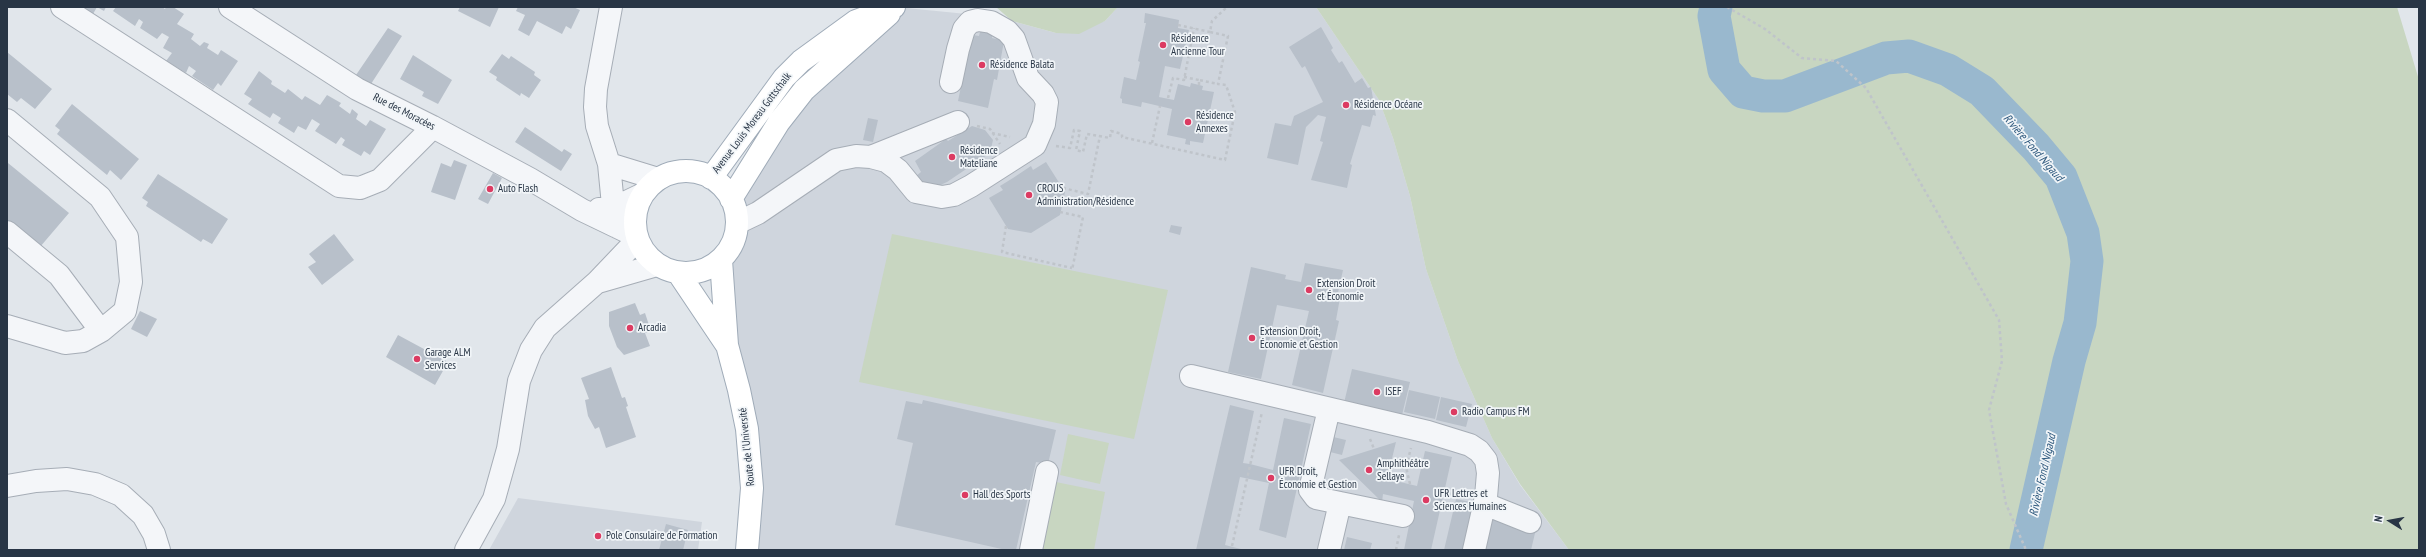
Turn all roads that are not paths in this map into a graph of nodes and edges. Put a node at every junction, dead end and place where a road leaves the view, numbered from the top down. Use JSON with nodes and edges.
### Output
{"nodes":[{"id":1,"x":62,"y":7,"type":"edge"},
{"id":2,"x":230,"y":7,"type":"edge"},
{"id":3,"x":610,"y":7,"type":"edge"},
{"id":4,"x":895,"y":7,"type":"edge"},
{"id":5,"x":951,"y":82,"type":"dead end"},
{"id":6,"x":7,"y":120,"type":"edge"},
{"id":7,"x":958,"y":122,"type":"dead end"},
{"id":8,"x":433,"y":127,"type":"junction"},
{"id":9,"x":871,"y":156,"type":"junction"},
{"id":10,"x":609,"y":164,"type":"junction"},
{"id":11,"x":711,"y":178,"type":"junction"},
{"id":12,"x":658,"y":179,"type":"junction"},
{"id":13,"x":641,"y":195,"type":"junction"},
{"id":14,"x":731,"y":199,"type":"junction"},
{"id":15,"x":614,"y":217,"type":"junction"},
{"id":16,"x":737,"y":223,"type":"junction"},
{"id":17,"x":7,"y":232,"type":"edge"},
{"id":18,"x":637,"y":238,"type":"junction"},
{"id":19,"x":721,"y":260,"type":"junction"},
{"id":20,"x":657,"y":265,"type":"junction"},
{"id":21,"x":679,"y":274,"type":"junction"},
{"id":22,"x":597,"y":282,"type":"junction"},
{"id":23,"x":7,"y":326,"type":"edge"},
{"id":24,"x":101,"y":331,"type":"junction"},
{"id":25,"x":727,"y":345,"type":"junction"},
{"id":26,"x":1191,"y":376,"type":"dead end"},
{"id":27,"x":1329,"y":409,"type":"junction"},
{"id":28,"x":1047,"y":472,"type":"dead end"},
{"id":29,"x":7,"y":486,"type":"edge"},
{"id":30,"x":1476,"y":502,"type":"junction"},
{"id":31,"x":1340,"y":503,"type":"junction"},
{"id":32,"x":1403,"y":516,"type":"dead end"},
{"id":33,"x":1530,"y":522,"type":"dead end"},
{"id":34,"x":159,"y":550,"type":"edge"},
{"id":35,"x":466,"y":550,"type":"edge"},
{"id":36,"x":747,"y":550,"type":"edge"},
{"id":37,"x":1031,"y":550,"type":"edge"},
{"id":38,"x":1329,"y":550,"type":"edge"},
{"id":39,"x":1474,"y":550,"type":"edge"}],
"edges":[{"from":1,"to":8,"type":"street"},
{"from":2,"to":8,"type":"street","name":"Rue des Moracées"},
{"from":3,"to":10,"type":"street"},
{"from":4,"to":11,"type":"main road","name":"Avenue Louis Moreau Gottschalk"},
{"from":4,"to":14,"type":"main road","name":"Avenue Louis Moreau Gottschalk"},
{"from":5,"to":9,"type":"street"},
{"from":6,"to":24,"type":"street"},
{"from":7,"to":9,"type":"street"},
{"from":8,"to":15,"type":"street","name":"Rue des Moracées"},
{"from":9,"to":16,"type":"street"},
{"from":10,"to":12,"type":"street"},
{"from":10,"to":15,"type":"street"},
{"from":11,"to":12,"type":"main road"},
{"from":11,"to":14,"type":"main road"},
{"from":12,"to":13,"type":"main road"},
{"from":13,"to":15,"type":"street","name":"Rue des Moracées"},
{"from":13,"to":18,"type":"main road"},
{"from":14,"to":16,"type":"main road"},
{"from":15,"to":18,"type":"street","name":"Rue des Moracées"},
{"from":16,"to":19,"type":"main road"},
{"from":17,"to":24,"type":"street"},
{"from":18,"to":20,"type":"main road"},
{"from":18,"to":22,"type":"street"},
{"from":19,"to":21,"type":"main road"},
{"from":19,"to":25,"type":"main road","name":"Route de l'Université"},
{"from":20,"to":21,"type":"main road"},
{"from":20,"to":22,"type":"street"},
{"from":21,"to":25,"type":"main road","name":"Route de l'Université"},
{"from":22,"to":35,"type":"street"},
{"from":23,"to":24,"type":"street"},
{"from":25,"to":36,"type":"main road","name":"Route de l'Université"},
{"from":26,"to":27,"type":"street"},
{"from":27,"to":30,"type":"street"},
{"from":27,"to":31,"type":"street"},
{"from":28,"to":37,"type":"street"},
{"from":29,"to":34,"type":"street"},
{"from":30,"to":33,"type":"street"},
{"from":30,"to":39,"type":"street"},
{"from":31,"to":32,"type":"street"},
{"from":31,"to":38,"type":"street"}]}
